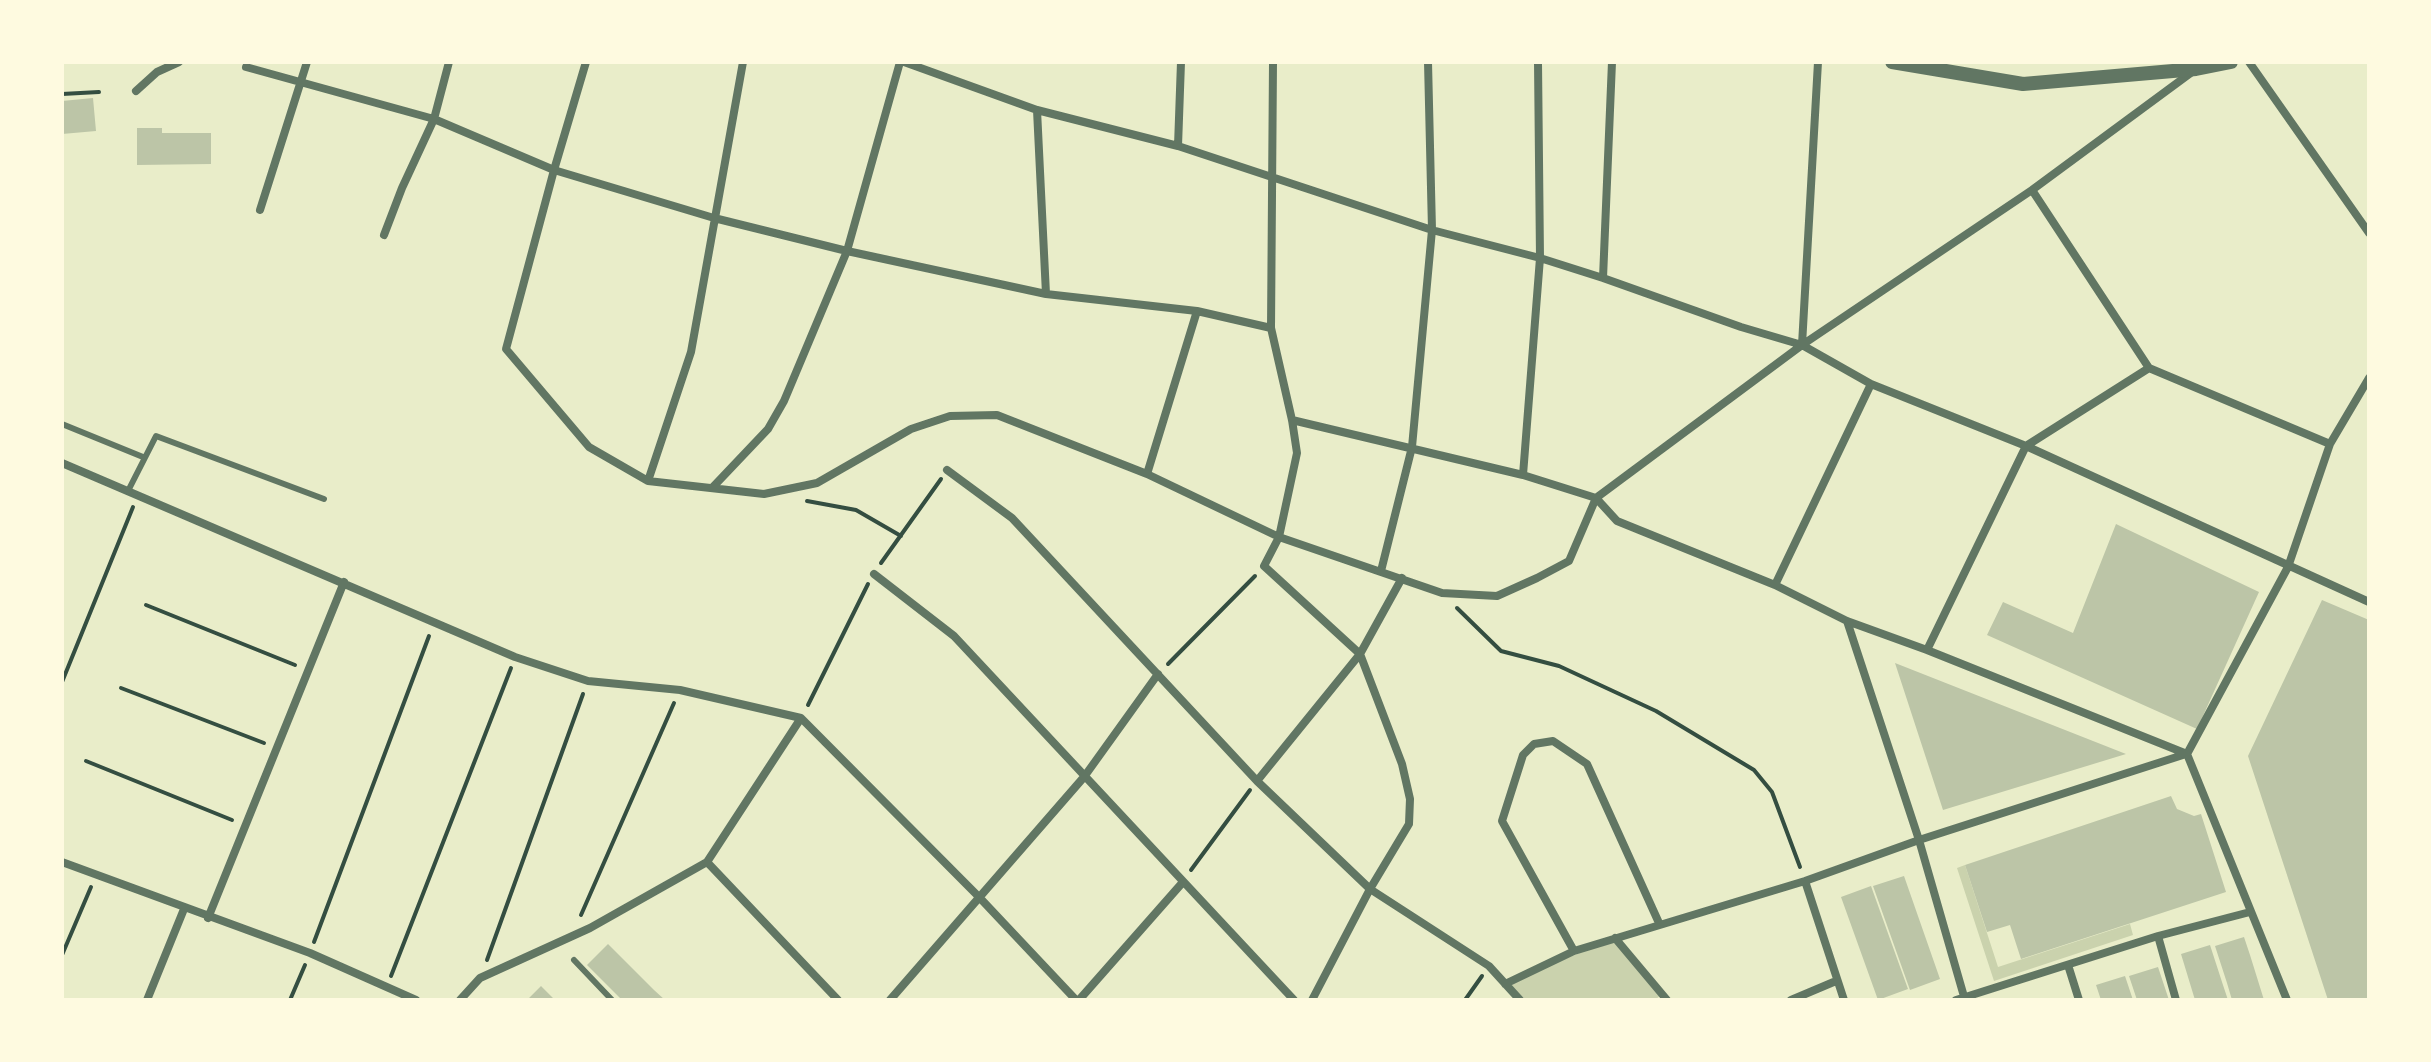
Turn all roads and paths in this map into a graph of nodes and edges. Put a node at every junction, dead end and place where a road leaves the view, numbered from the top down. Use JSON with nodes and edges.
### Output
{"nodes":[{"id":1,"x":179,"y":62,"type":"edge"},
{"id":2,"x":307,"y":62,"type":"edge"},
{"id":3,"x":449,"y":62,"type":"edge"},
{"id":4,"x":586,"y":62,"type":"edge"},
{"id":5,"x":743,"y":62,"type":"edge"},
{"id":6,"x":902,"y":62,"type":"edge"},
{"id":7,"x":1181,"y":62,"type":"edge"},
{"id":8,"x":1273,"y":62,"type":"edge"},
{"id":9,"x":1428,"y":62,"type":"edge"},
{"id":10,"x":1538,"y":62,"type":"edge"},
{"id":11,"x":1612,"y":62,"type":"edge"},
{"id":12,"x":1818,"y":62,"type":"edge"},
{"id":13,"x":2249,"y":62,"type":"edge"},
{"id":14,"x":1900,"y":63,"type":"edge"},
{"id":15,"x":2222,"y":63,"type":"edge"},
{"id":16,"x":246,"y":67,"type":"dead end"},
{"id":17,"x":2196,"y":69,"type":"junction"},
{"id":18,"x":301,"y":82,"type":"junction"},
{"id":19,"x":136,"y":91,"type":"dead end"},
{"id":20,"x":99,"y":92,"type":"dead end"},
{"id":21,"x":62,"y":94,"type":"edge"},
{"id":22,"x":1037,"y":110,"type":"junction"},
{"id":23,"x":434,"y":119,"type":"junction"},
{"id":24,"x":1178,"y":146,"type":"junction"},
{"id":25,"x":554,"y":170,"type":"junction"},
{"id":26,"x":1273,"y":179,"type":"junction"},
{"id":27,"x":2032,"y":190,"type":"junction"},
{"id":28,"x":260,"y":210,"type":"dead end"},
{"id":29,"x":714,"y":218,"type":"junction"},
{"id":30,"x":1432,"y":230,"type":"junction"},
{"id":31,"x":2369,"y":233,"type":"edge"},
{"id":32,"x":384,"y":235,"type":"dead end"},
{"id":33,"x":847,"y":251,"type":"junction"},
{"id":34,"x":1540,"y":258,"type":"junction"},
{"id":35,"x":1603,"y":278,"type":"junction"},
{"id":36,"x":1046,"y":294,"type":"junction"},
{"id":37,"x":1197,"y":311,"type":"junction"},
{"id":38,"x":1271,"y":328,"type":"junction"},
{"id":39,"x":1802,"y":345,"type":"junction"},
{"id":40,"x":2149,"y":368,"type":"junction"},
{"id":41,"x":2369,"y":378,"type":"edge"},
{"id":42,"x":1871,"y":384,"type":"junction"},
{"id":43,"x":1292,"y":420,"type":"junction"},
{"id":44,"x":62,"y":424,"type":"edge"},
{"id":45,"x":2330,"y":444,"type":"junction"},
{"id":46,"x":2026,"y":446,"type":"junction"},
{"id":47,"x":1412,"y":447,"type":"junction"},
{"id":48,"x":143,"y":457,"type":"junction"},
{"id":49,"x":62,"y":463,"type":"edge"},
{"id":50,"x":947,"y":470,"type":"joint"},
{"id":51,"x":1147,"y":474,"type":"junction"},
{"id":52,"x":1523,"y":475,"type":"junction"},
{"id":53,"x":648,"y":481,"type":"junction"},
{"id":54,"x":712,"y":488,"type":"junction"},
{"id":55,"x":128,"y":491,"type":"junction"},
{"id":56,"x":138,"y":495,"type":"junction"},
{"id":57,"x":1596,"y":498,"type":"junction"},
{"id":58,"x":324,"y":499,"type":"dead end"},
{"id":59,"x":795,"y":499,"type":"dead end"},
{"id":60,"x":901,"y":536,"type":"junction"},
{"id":61,"x":1279,"y":537,"type":"junction"},
{"id":62,"x":1264,"y":566,"type":"junction"},
{"id":63,"x":2288,"y":567,"type":"junction"},
{"id":64,"x":1381,"y":571,"type":"junction"},
{"id":65,"x":874,"y":574,"type":"junction"},
{"id":66,"x":1402,"y":578,"type":"junction"},
{"id":67,"x":344,"y":582,"type":"junction"},
{"id":68,"x":1775,"y":585,"type":"junction"},
{"id":69,"x":1442,"y":593,"type":"junction"},
{"id":70,"x":2369,"y":602,"type":"edge"},
{"id":71,"x":146,"y":605,"type":"dead end"},
{"id":72,"x":1847,"y":621,"type":"junction"},
{"id":73,"x":434,"y":622,"type":"junction"},
{"id":74,"x":1927,"y":650,"type":"junction"},
{"id":75,"x":1360,"y":654,"type":"junction"},
{"id":76,"x":515,"y":657,"type":"junction"},
{"id":77,"x":309,"y":671,"type":"junction"},
{"id":78,"x":1158,"y":674,"type":"junction"},
{"id":79,"x":588,"y":681,"type":"junction"},
{"id":80,"x":62,"y":682,"type":"edge"},
{"id":81,"x":121,"y":688,"type":"dead end"},
{"id":82,"x":680,"y":690,"type":"junction"},
{"id":83,"x":801,"y":718,"type":"junction"},
{"id":84,"x":277,"y":748,"type":"junction"},
{"id":85,"x":2187,"y":754,"type":"junction"},
{"id":86,"x":86,"y":761,"type":"dead end"},
{"id":87,"x":1084,"y":777,"type":"junction"},
{"id":88,"x":1257,"y":781,"type":"junction"},
{"id":89,"x":245,"y":825,"type":"junction"},
{"id":90,"x":1919,"y":840,"type":"junction"},
{"id":91,"x":62,"y":862,"type":"edge"},
{"id":92,"x":707,"y":862,"type":"junction"},
{"id":93,"x":96,"y":876,"type":"junction"},
{"id":94,"x":1805,"y":881,"type":"junction"},
{"id":95,"x":1183,"y":882,"type":"junction"},
{"id":96,"x":1370,"y":889,"type":"junction"},
{"id":97,"x":979,"y":897,"type":"junction"},
{"id":98,"x":184,"y":909,"type":"junction"},
{"id":99,"x":2250,"y":912,"type":"junction"},
{"id":100,"x":208,"y":918,"type":"junction"},
{"id":101,"x":1659,"y":923,"type":"junction"},
{"id":102,"x":572,"y":936,"type":"junction"},
{"id":103,"x":2158,"y":936,"type":"junction"},
{"id":104,"x":1615,"y":938,"type":"junction"},
{"id":105,"x":1574,"y":951,"type":"junction"},
{"id":106,"x":310,"y":953,"type":"junction"},
{"id":107,"x":62,"y":955,"type":"edge"},
{"id":108,"x":574,"y":960,"type":"dead end"},
{"id":109,"x":2068,"y":965,"type":"junction"},
{"id":110,"x":1489,"y":966,"type":"junction"},
{"id":111,"x":480,"y":978,"type":"junction"},
{"id":112,"x":1836,"y":981,"type":"junction"},
{"id":113,"x":1505,"y":984,"type":"junction"},
{"id":114,"x":387,"y":986,"type":"junction"},
{"id":115,"x":1661,"y":998,"type":"edge"},
{"id":116,"x":1961,"y":999,"type":"edge"},
{"id":117,"x":147,"y":1000,"type":"edge"},
{"id":118,"x":290,"y":1000,"type":"edge"},
{"id":119,"x":416,"y":1000,"type":"edge"},
{"id":120,"x":460,"y":1000,"type":"edge"},
{"id":121,"x":612,"y":1000,"type":"edge"},
{"id":122,"x":838,"y":1000,"type":"edge"},
{"id":123,"x":890,"y":1000,"type":"edge"},
{"id":124,"x":1078,"y":1000,"type":"edge"},
{"id":125,"x":1294,"y":1000,"type":"edge"},
{"id":126,"x":1312,"y":1000,"type":"edge"},
{"id":127,"x":1465,"y":1000,"type":"edge"},
{"id":128,"x":1520,"y":1000,"type":"edge"},
{"id":129,"x":1791,"y":1000,"type":"edge"},
{"id":130,"x":1844,"y":1000,"type":"edge"},
{"id":131,"x":2079,"y":1000,"type":"edge"},
{"id":132,"x":2176,"y":1000,"type":"edge"},
{"id":133,"x":2287,"y":1000,"type":"edge"}],
"edges":[{"from":1,"to":19,"type":"street"},
{"from":2,"to":18,"type":"street"},
{"from":3,"to":23,"type":"street"},
{"from":4,"to":25,"type":"street"},
{"from":5,"to":29,"type":"street"},
{"from":6,"to":22,"type":"street"},
{"from":6,"to":33,"type":"street"},
{"from":7,"to":24,"type":"street"},
{"from":8,"to":26,"type":"street"},
{"from":9,"to":30,"type":"street"},
{"from":10,"to":34,"type":"street"},
{"from":11,"to":35,"type":"street"},
{"from":12,"to":39,"type":"street"},
{"from":13,"to":31,"type":"street"},
{"from":14,"to":17,"type":"street"},
{"from":15,"to":17,"type":"street"},
{"from":16,"to":18,"type":"street"},
{"from":17,"to":27,"type":"street"},
{"from":18,"to":23,"type":"street"},
{"from":18,"to":28,"type":"street"},
{"from":20,"to":21,"type":"path"},
{"from":22,"to":24,"type":"street"},
{"from":22,"to":36,"type":"street"},
{"from":23,"to":25,"type":"street"},
{"from":23,"to":32,"type":"street"},
{"from":24,"to":26,"type":"street"},
{"from":25,"to":29,"type":"street"},
{"from":25,"to":53,"type":"street"},
{"from":26,"to":30,"type":"street"},
{"from":26,"to":38,"type":"street"},
{"from":27,"to":39,"type":"street"},
{"from":27,"to":40,"type":"street"},
{"from":29,"to":33,"type":"street"},
{"from":29,"to":53,"type":"street"},
{"from":30,"to":34,"type":"street"},
{"from":30,"to":47,"type":"street"},
{"from":33,"to":36,"type":"street"},
{"from":33,"to":54,"type":"street"},
{"from":34,"to":35,"type":"street"},
{"from":34,"to":52,"type":"street"},
{"from":35,"to":39,"type":"street"},
{"from":36,"to":37,"type":"street"},
{"from":37,"to":38,"type":"street"},
{"from":37,"to":51,"type":"street"},
{"from":38,"to":43,"type":"street"},
{"from":39,"to":42,"type":"street"},
{"from":39,"to":57,"type":"street"},
{"from":40,"to":45,"type":"street"},
{"from":40,"to":46,"type":"street"},
{"from":41,"to":45,"type":"street"},
{"from":42,"to":46,"type":"street"},
{"from":42,"to":68,"type":"street"},
{"from":43,"to":47,"type":"street"},
{"from":43,"to":61,"type":"street"},
{"from":44,"to":48,"type":"lane"},
{"from":45,"to":63,"type":"street"},
{"from":46,"to":63,"type":"street"},
{"from":46,"to":74,"type":"street"},
{"from":47,"to":52,"type":"street"},
{"from":47,"to":64,"type":"street"},
{"from":48,"to":55,"type":"lane"},
{"from":48,"to":58,"type":"lane"},
{"from":49,"to":55,"type":"street"},
{"from":50,"to":60,"type":"path"},
{"from":50,"to":78,"type":"street"},
{"from":51,"to":54,"type":"street"},
{"from":51,"to":61,"type":"street"},
{"from":52,"to":57,"type":"street"},
{"from":53,"to":54,"type":"street"},
{"from":55,"to":56,"type":"street"},
{"from":56,"to":67,"type":"street"},
{"from":56,"to":80,"type":"path"},
{"from":57,"to":68,"type":"street"},
{"from":57,"to":69,"type":"street"},
{"from":59,"to":60,"type":"path"},
{"from":60,"to":65,"type":"path"},
{"from":61,"to":62,"type":"street"},
{"from":61,"to":64,"type":"street"},
{"from":62,"to":75,"type":"street"},
{"from":62,"to":78,"type":"path"},
{"from":63,"to":70,"type":"street"},
{"from":63,"to":85,"type":"street"},
{"from":64,"to":66,"type":"street"},
{"from":65,"to":83,"type":"path"},
{"from":65,"to":87,"type":"street"},
{"from":66,"to":69,"type":"street"},
{"from":66,"to":75,"type":"street"},
{"from":67,"to":73,"type":"street"},
{"from":67,"to":77,"type":"street"},
{"from":68,"to":72,"type":"street"},
{"from":69,"to":94,"type":"path"},
{"from":71,"to":77,"type":"path"},
{"from":72,"to":74,"type":"street"},
{"from":72,"to":90,"type":"street"},
{"from":73,"to":76,"type":"street"},
{"from":73,"to":106,"type":"path"},
{"from":74,"to":85,"type":"street"},
{"from":75,"to":88,"type":"street"},
{"from":75,"to":96,"type":"street"},
{"from":76,"to":79,"type":"street"},
{"from":76,"to":114,"type":"path"},
{"from":77,"to":84,"type":"street"},
{"from":78,"to":87,"type":"street"},
{"from":78,"to":88,"type":"street"},
{"from":79,"to":82,"type":"street"},
{"from":79,"to":111,"type":"path"},
{"from":81,"to":84,"type":"path"},
{"from":82,"to":83,"type":"street"},
{"from":82,"to":102,"type":"path"},
{"from":83,"to":92,"type":"street"},
{"from":83,"to":97,"type":"street"},
{"from":84,"to":89,"type":"street"},
{"from":85,"to":90,"type":"street"},
{"from":85,"to":99,"type":"street"},
{"from":86,"to":89,"type":"path"},
{"from":87,"to":95,"type":"street"},
{"from":87,"to":97,"type":"street"},
{"from":88,"to":95,"type":"path"},
{"from":88,"to":96,"type":"street"},
{"from":89,"to":100,"type":"street"},
{"from":90,"to":94,"type":"street"},
{"from":90,"to":116,"type":"street"},
{"from":91,"to":93,"type":"street"},
{"from":92,"to":102,"type":"street"},
{"from":92,"to":122,"type":"street"},
{"from":93,"to":98,"type":"street"},
{"from":93,"to":107,"type":"path"},
{"from":94,"to":101,"type":"street"},
{"from":94,"to":112,"type":"street"},
{"from":95,"to":124,"type":"street"},
{"from":95,"to":125,"type":"street"},
{"from":96,"to":110,"type":"street"},
{"from":96,"to":126,"type":"street"},
{"from":97,"to":123,"type":"street"},
{"from":97,"to":124,"type":"street"},
{"from":98,"to":100,"type":"street"},
{"from":98,"to":117,"type":"street"},
{"from":99,"to":103,"type":"street"},
{"from":99,"to":133,"type":"street"},
{"from":100,"to":106,"type":"street"},
{"from":101,"to":104,"type":"street"},
{"from":101,"to":105,"type":"street"},
{"from":102,"to":111,"type":"street"},
{"from":103,"to":109,"type":"street"},
{"from":103,"to":132,"type":"street"},
{"from":104,"to":105,"type":"street"},
{"from":104,"to":115,"type":"street"},
{"from":105,"to":113,"type":"street"},
{"from":106,"to":114,"type":"street"},
{"from":106,"to":118,"type":"path"},
{"from":108,"to":121,"type":"lane"},
{"from":109,"to":116,"type":"street"},
{"from":109,"to":131,"type":"street"},
{"from":110,"to":113,"type":"street"},
{"from":110,"to":127,"type":"path"},
{"from":111,"to":120,"type":"street"},
{"from":112,"to":129,"type":"street"},
{"from":112,"to":130,"type":"street"},
{"from":113,"to":128,"type":"street"},
{"from":114,"to":119,"type":"street"}]}
